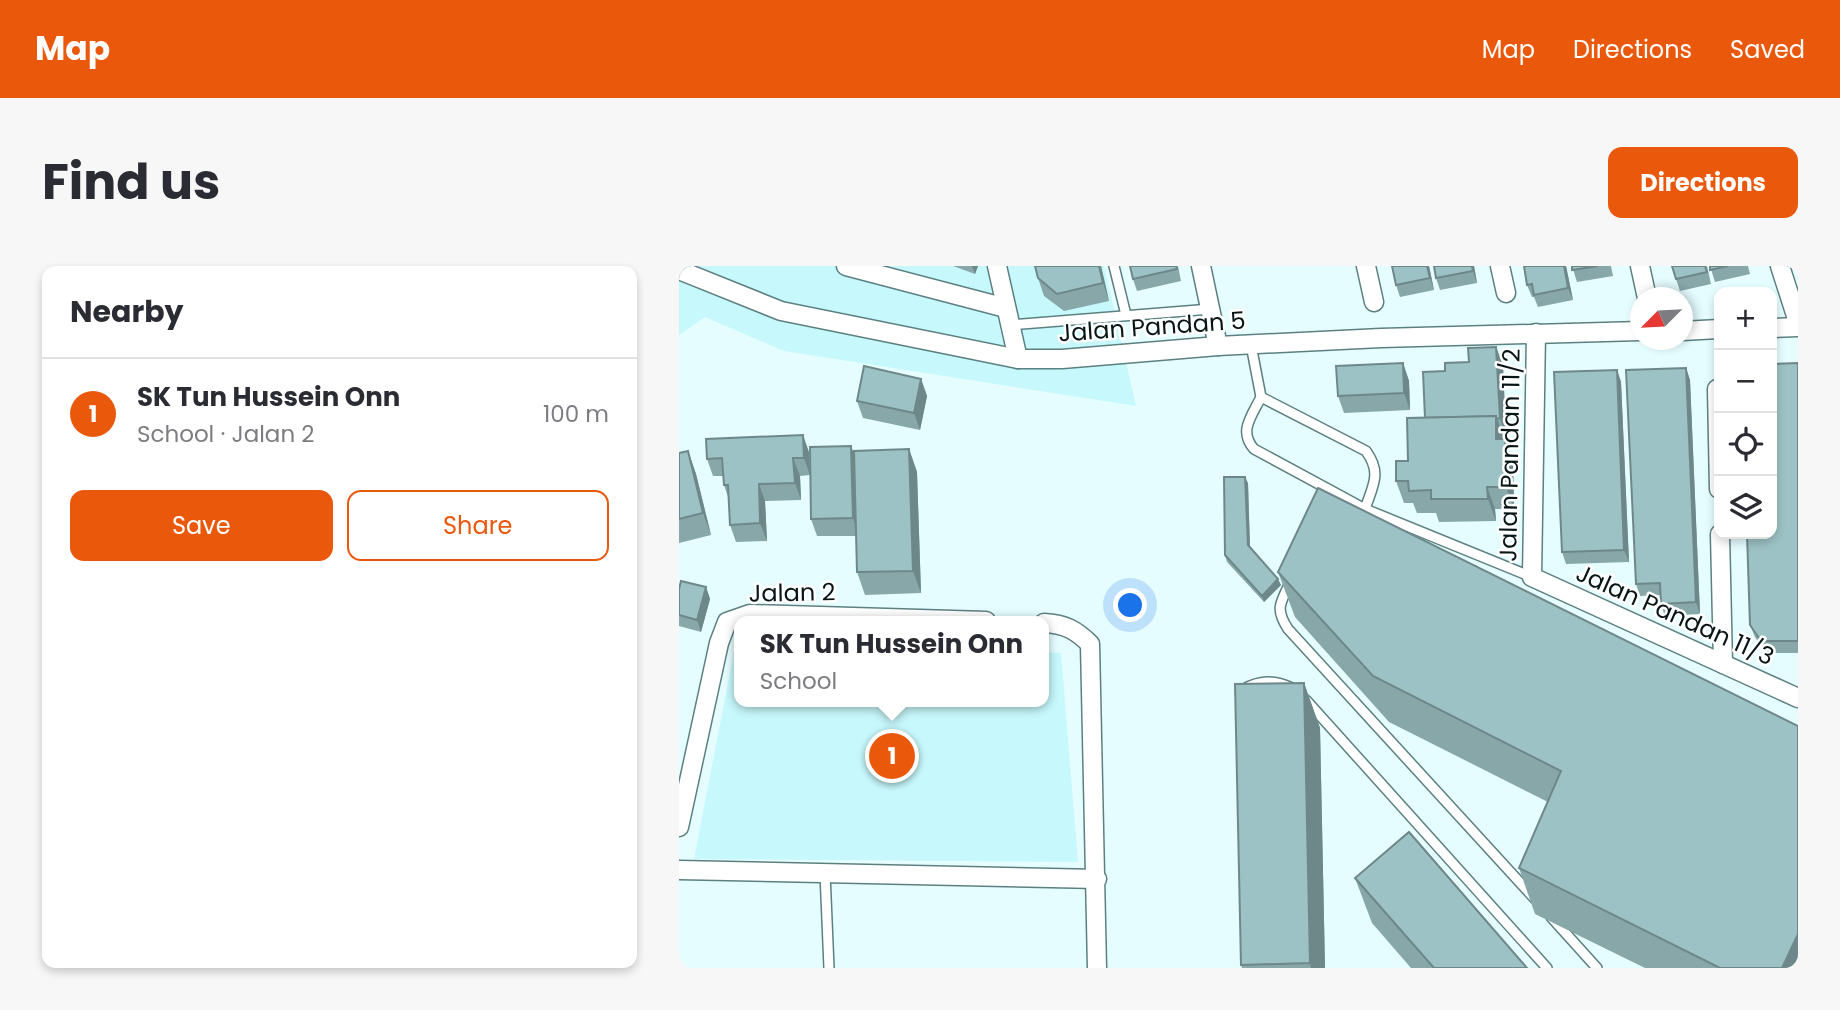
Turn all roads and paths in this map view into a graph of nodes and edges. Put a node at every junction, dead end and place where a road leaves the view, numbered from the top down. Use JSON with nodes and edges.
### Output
{"nodes":[{"id":1,"x":846,"y":266,"type":"edge"},
{"id":2,"x":997,"y":266,"type":"edge"},
{"id":3,"x":1114,"y":266,"type":"edge"},
{"id":4,"x":1201,"y":266,"type":"edge"},
{"id":5,"x":1366,"y":266,"type":"edge"},
{"id":6,"x":1500,"y":266,"type":"edge"},
{"id":7,"x":1640,"y":266,"type":"edge"},
{"id":8,"x":679,"y":270,"type":"edge"},
{"id":9,"x":1787,"y":276,"type":"edge"},
{"id":10,"x":1645,"y":287,"type":"edge"},
{"id":11,"x":1506,"y":293,"type":"dead end"},
{"id":12,"x":1374,"y":302,"type":"dead end"},
{"id":13,"x":1211,"y":309,"type":"junction"},
{"id":14,"x":1126,"y":315,"type":"junction"},
{"id":15,"x":1008,"y":317,"type":"junction"},
{"id":16,"x":1798,"y":324,"type":"edge"},
{"id":17,"x":1777,"y":327,"type":"edge"},
{"id":18,"x":1714,"y":330,"type":"edge"},
{"id":19,"x":1630,"y":331,"type":"edge"},
{"id":20,"x":1693,"y":331,"type":"edge"},
{"id":21,"x":1537,"y":333,"type":"junction"},
{"id":22,"x":1251,"y":345,"type":"junction"},
{"id":23,"x":1218,"y":346,"type":"junction"},
{"id":24,"x":1018,"y":359,"type":"junction"},
{"id":25,"x":1261,"y":397,"type":"junction"},
{"id":26,"x":1717,"y":413,"type":"edge"},
{"id":27,"x":1719,"y":476,"type":"edge"},
{"id":28,"x":1366,"y":509,"type":"junction"},
{"id":29,"x":1720,"y":539,"type":"edge"},
{"id":30,"x":1296,"y":570,"type":"edge"},
{"id":31,"x":1532,"y":577,"type":"junction"},
{"id":32,"x":744,"y":616,"type":"edge"},
{"id":33,"x":817,"y":616,"type":"edge"},
{"id":34,"x":734,"y":620,"type":"edge"},
{"id":35,"x":1049,"y":623,"type":"edge"},
{"id":36,"x":1723,"y":664,"type":"junction"},
{"id":37,"x":1239,"y":692,"type":"edge"},
{"id":38,"x":1798,"y":698,"type":"edge"},
{"id":39,"x":1370,"y":705,"type":"edge"},
{"id":40,"x":1365,"y":714,"type":"junction"},
{"id":41,"x":679,"y":827,"type":"edge"},
{"id":42,"x":679,"y":870,"type":"edge"},
{"id":43,"x":825,"y":873,"type":"junction"},
{"id":44,"x":1531,"y":878,"type":"edge"},
{"id":45,"x":1097,"y":879,"type":"junction"},
{"id":46,"x":1526,"y":890,"type":"junction"},
{"id":47,"x":829,"y":968,"type":"edge"},
{"id":48,"x":1097,"y":968,"type":"edge"},
{"id":49,"x":1547,"y":968,"type":"edge"},
{"id":50,"x":1597,"y":968,"type":"edge"}],
"edges":[{"from":1,"to":15,"type":"street"},
{"from":2,"to":15,"type":"street"},
{"from":3,"to":14,"type":"lane"},
{"from":4,"to":13,"type":"street"},
{"from":5,"to":12,"type":"street"},
{"from":6,"to":11,"type":"street"},
{"from":7,"to":10,"type":"street"},
{"from":8,"to":24,"type":"street","name":"Jalan Pandan 5"},
{"from":9,"to":16,"type":"street"},
{"from":13,"to":14,"type":"lane"},
{"from":13,"to":23,"type":"street"},
{"from":14,"to":15,"type":"lane"},
{"from":15,"to":24,"type":"street"},
{"from":16,"to":17,"type":"street"},
{"from":18,"to":20,"type":"street"},
{"from":19,"to":21,"type":"street","name":"Jalan Pandan 5"},
{"from":21,"to":22,"type":"street","name":"Jalan Pandan 5"},
{"from":21,"to":31,"type":"street","name":"Jalan Pandan 11/2"},
{"from":22,"to":23,"type":"street","name":"Jalan Pandan 5"},
{"from":22,"to":25,"type":"lane"},
{"from":23,"to":24,"type":"street","name":"Jalan Pandan 5"},
{"from":25,"to":28,"type":"lane"},
{"from":25,"to":28,"type":"lane"},
{"from":26,"to":27,"type":"street"},
{"from":28,"to":31,"type":"lane"},
{"from":29,"to":36,"type":"street"},
{"from":30,"to":40,"type":"lane"},
{"from":31,"to":36,"type":"street","name":"Jalan Pandan 11/3"},
{"from":32,"to":33,"type":"street","name":"Jalan 2"},
{"from":34,"to":41,"type":"street","name":"Jalan 2"},
{"from":35,"to":45,"type":"street"},
{"from":36,"to":38,"type":"street","name":"Jalan Pandan 11/3"},
{"from":37,"to":49,"type":"lane"},
{"from":39,"to":40,"type":"lane"},
{"from":40,"to":46,"type":"lane"},
{"from":42,"to":43,"type":"street"},
{"from":43,"to":45,"type":"street"},
{"from":43,"to":47,"type":"lane"},
{"from":44,"to":46,"type":"lane"},
{"from":45,"to":48,"type":"street"},
{"from":46,"to":50,"type":"lane"}]}
